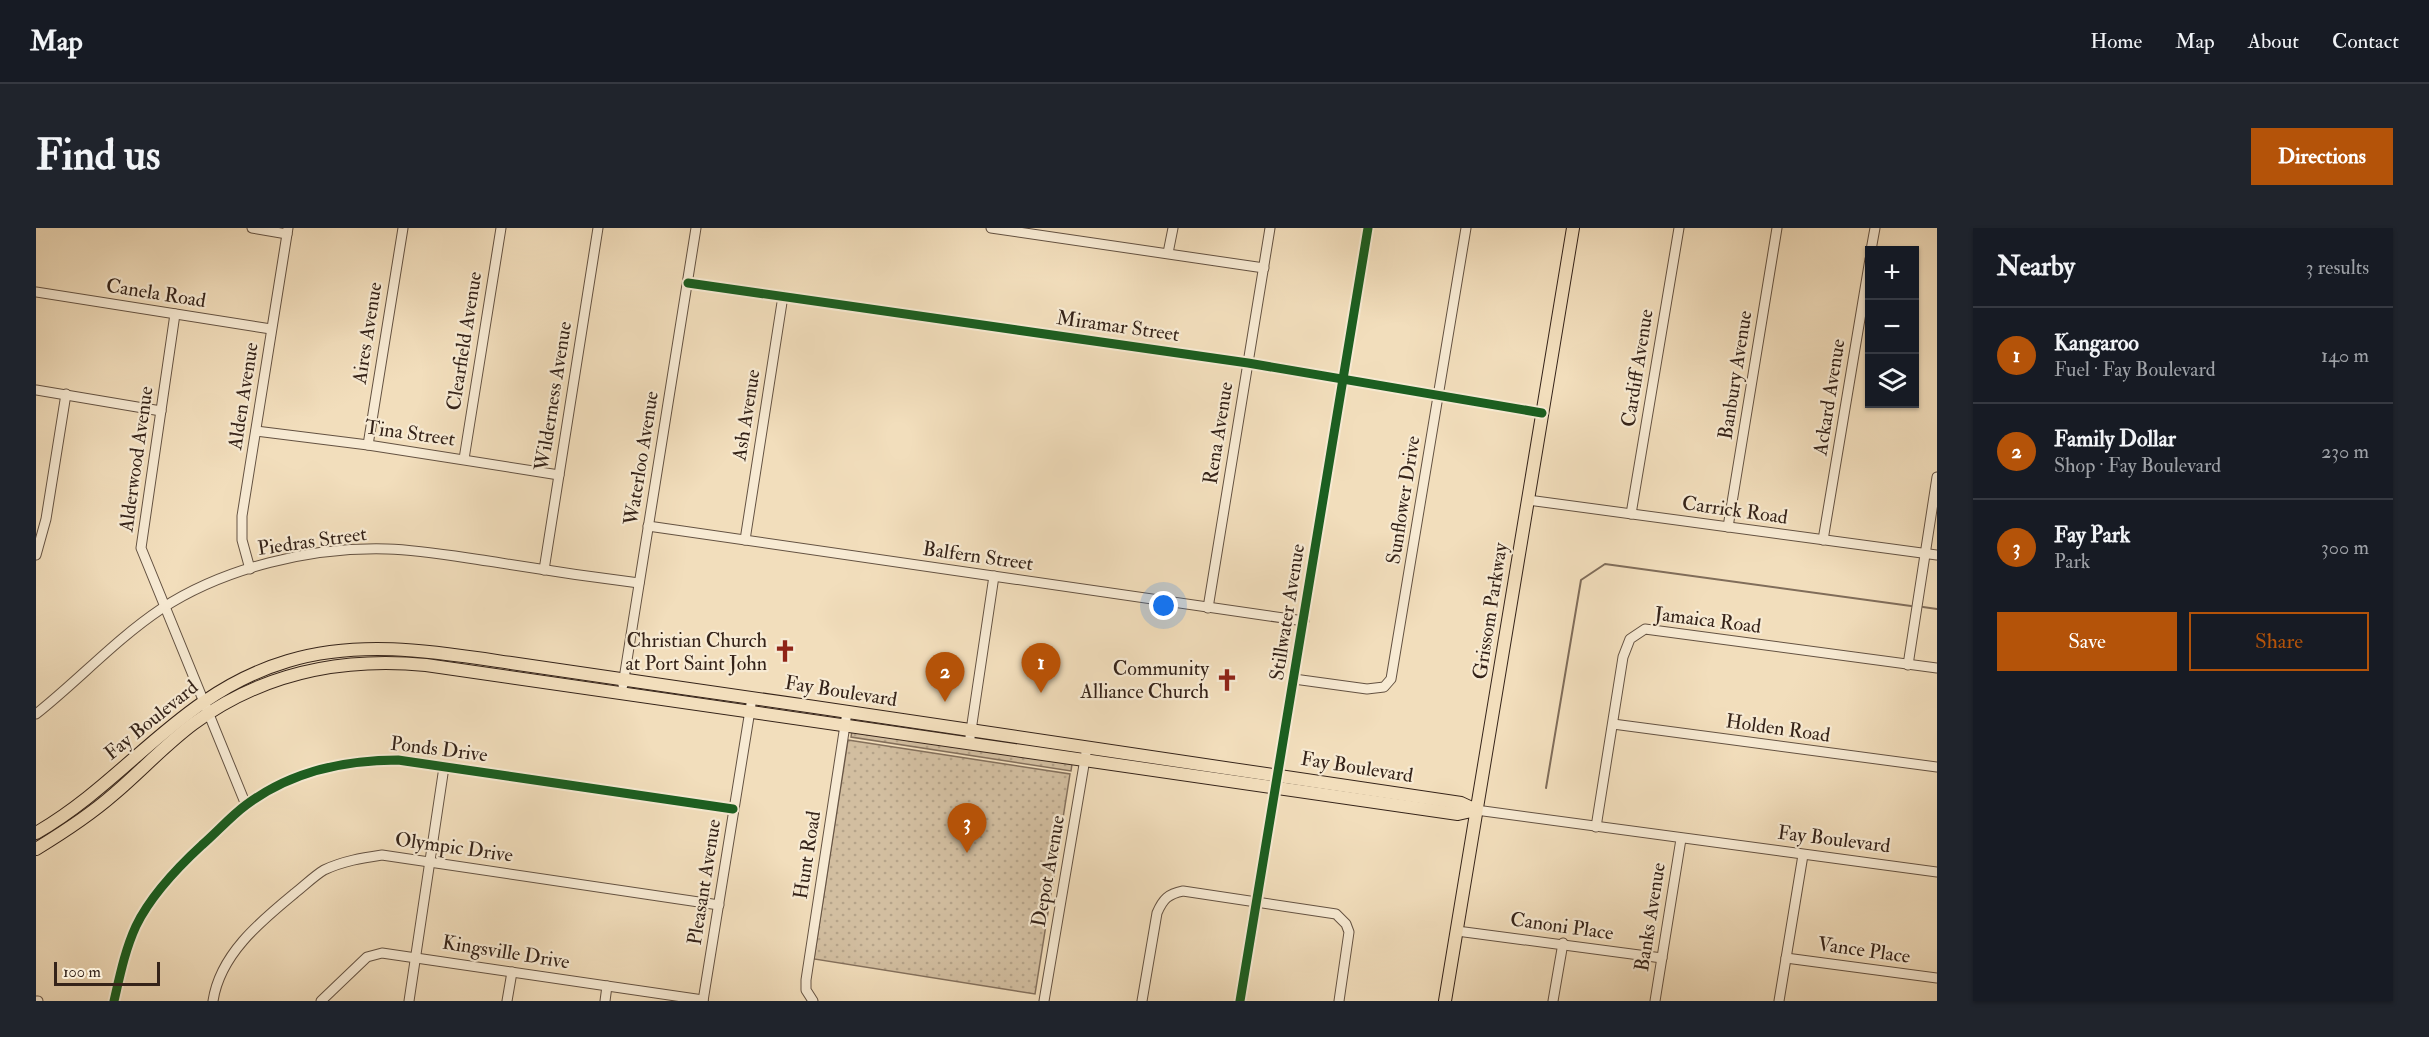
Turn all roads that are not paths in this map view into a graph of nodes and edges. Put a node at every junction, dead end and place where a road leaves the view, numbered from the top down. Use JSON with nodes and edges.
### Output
{"nodes":[{"id":1,"x":252,"y":228,"type":"edge"},
{"id":2,"x":403,"y":228,"type":"edge"},
{"id":3,"x":501,"y":228,"type":"edge"},
{"id":4,"x":598,"y":228,"type":"edge"},
{"id":5,"x":696,"y":228,"type":"edge"},
{"id":6,"x":991,"y":228,"type":"edge"},
{"id":7,"x":1173,"y":228,"type":"edge"},
{"id":8,"x":1270,"y":228,"type":"edge"},
{"id":9,"x":1368,"y":228,"type":"edge"},
{"id":10,"x":1466,"y":228,"type":"edge"},
{"id":11,"x":1573,"y":228,"type":"edge"},
{"id":12,"x":1679,"y":228,"type":"edge"},
{"id":13,"x":1777,"y":228,"type":"edge"},
{"id":14,"x":1875,"y":228,"type":"edge"},
{"id":15,"x":287,"y":231,"type":"edge"},
{"id":16,"x":1057,"y":233,"type":"edge"},
{"id":17,"x":1872,"y":246,"type":"edge"},
{"id":18,"x":1168,"y":253,"type":"junction"},
{"id":19,"x":1264,"y":268,"type":"junction"},
{"id":20,"x":688,"y":283,"type":"junction"},
{"id":21,"x":1865,"y":284,"type":"edge"},
{"id":22,"x":36,"y":292,"type":"edge"},
{"id":23,"x":783,"y":296,"type":"junction"},
{"id":24,"x":175,"y":314,"type":"junction"},
{"id":25,"x":271,"y":329,"type":"junction"},
{"id":26,"x":1248,"y":363,"type":"junction"},
{"id":27,"x":1344,"y":379,"type":"junction"},
{"id":28,"x":36,"y":390,"type":"edge"},
{"id":29,"x":66,"y":394,"type":"junction"},
{"id":30,"x":1438,"y":395,"type":"junction"},
{"id":31,"x":161,"y":411,"type":"junction"},
{"id":32,"x":1542,"y":413,"type":"junction"},
{"id":33,"x":256,"y":431,"type":"junction"},
{"id":34,"x":368,"y":445,"type":"junction"},
{"id":35,"x":464,"y":459,"type":"junction"},
{"id":36,"x":559,"y":475,"type":"junction"},
{"id":37,"x":1937,"y":477,"type":"edge"},
{"id":38,"x":1528,"y":500,"type":"junction"},
{"id":39,"x":1631,"y":514,"type":"junction"},
{"id":40,"x":648,"y":526,"type":"junction"},
{"id":41,"x":1728,"y":527,"type":"junction"},
{"id":42,"x":745,"y":540,"type":"junction"},
{"id":43,"x":1823,"y":540,"type":"junction"},
{"id":44,"x":1925,"y":554,"type":"junction"},
{"id":45,"x":36,"y":555,"type":"edge"},
{"id":46,"x":1937,"y":555,"type":"edge"},
{"id":47,"x":250,"y":569,"type":"junction"},
{"id":48,"x":544,"y":570,"type":"junction"},
{"id":49,"x":994,"y":576,"type":"junction"},
{"id":50,"x":639,"y":584,"type":"junction"},
{"id":51,"x":164,"y":608,"type":"junction"},
{"id":52,"x":1208,"y":608,"type":"junction"},
{"id":53,"x":1304,"y":621,"type":"junction"},
{"id":54,"x":459,"y":656,"type":"junction"},
{"id":55,"x":1908,"y":664,"type":"junction"},
{"id":56,"x":1937,"y":668,"type":"edge"},
{"id":57,"x":457,"y":669,"type":"junction"},
{"id":58,"x":1294,"y":679,"type":"junction"},
{"id":59,"x":624,"y":680,"type":"junction"},
{"id":60,"x":622,"y":693,"type":"junction"},
{"id":61,"x":752,"y":698,"type":"junction"},
{"id":62,"x":203,"y":701,"type":"junction"},
{"id":63,"x":749,"y":712,"type":"junction"},
{"id":64,"x":847,"y":712,"type":"junction"},
{"id":65,"x":209,"y":713,"type":"junction"},
{"id":66,"x":36,"y":714,"type":"edge"},
{"id":67,"x":1613,"y":724,"type":"junction"},
{"id":68,"x":845,"y":726,"type":"junction"},
{"id":69,"x":971,"y":730,"type":"junction"},
{"id":70,"x":969,"y":744,"type":"junction"},
{"id":71,"x":1087,"y":747,"type":"junction"},
{"id":72,"x":1085,"y":761,"type":"junction"},
{"id":73,"x":444,"y":767,"type":"junction"},
{"id":74,"x":1937,"y":768,"type":"edge"},
{"id":75,"x":1278,"y":775,"type":"junction"},
{"id":76,"x":1276,"y":788,"type":"junction"},
{"id":77,"x":246,"y":805,"type":"junction"},
{"id":78,"x":733,"y":809,"type":"junction"},
{"id":79,"x":1476,"y":810,"type":"junction"},
{"id":80,"x":1596,"y":827,"type":"junction"},
{"id":81,"x":36,"y":833,"type":"edge"},
{"id":82,"x":1681,"y":839,"type":"junction"},
{"id":83,"x":36,"y":849,"type":"edge"},
{"id":84,"x":1803,"y":855,"type":"junction"},
{"id":85,"x":430,"y":862,"type":"junction"},
{"id":86,"x":1937,"y":872,"type":"edge"},
{"id":87,"x":1257,"y":902,"type":"junction"},
{"id":88,"x":718,"y":905,"type":"junction"},
{"id":89,"x":1457,"y":931,"type":"junction"},
{"id":90,"x":1563,"y":944,"type":"junction"},
{"id":91,"x":416,"y":957,"type":"junction"},
{"id":92,"x":1662,"y":958,"type":"junction"},
{"id":93,"x":1786,"y":958,"type":"junction"},
{"id":94,"x":512,"y":972,"type":"junction"},
{"id":95,"x":1937,"y":978,"type":"edge"},
{"id":96,"x":607,"y":986,"type":"junction"},
{"id":97,"x":114,"y":1001,"type":"edge"},
{"id":98,"x":213,"y":1001,"type":"edge"},
{"id":99,"x":321,"y":1001,"type":"edge"},
{"id":100,"x":409,"y":1001,"type":"edge"},
{"id":101,"x":507,"y":1001,"type":"edge"},
{"id":102,"x":605,"y":1001,"type":"edge"},
{"id":103,"x":703,"y":1001,"type":"edge"},
{"id":104,"x":813,"y":1001,"type":"edge"},
{"id":105,"x":1044,"y":1001,"type":"edge"},
{"id":106,"x":1142,"y":1001,"type":"edge"},
{"id":107,"x":1240,"y":1001,"type":"edge"},
{"id":108,"x":1339,"y":1001,"type":"edge"},
{"id":109,"x":1445,"y":1001,"type":"edge"},
{"id":110,"x":1553,"y":1001,"type":"edge"},
{"id":111,"x":1655,"y":1001,"type":"edge"},
{"id":112,"x":1779,"y":1001,"type":"edge"}],
"edges":[{"from":1,"to":15,"type":"street"},
{"from":2,"to":34,"type":"street","name":"Aires Avenue"},
{"from":3,"to":35,"type":"street","name":"Clearfield Avenue"},
{"from":4,"to":36,"type":"street","name":"Wilderness Avenue"},
{"from":5,"to":20,"type":"street","name":"Waterloo Avenue"},
{"from":6,"to":16,"type":"street"},
{"from":7,"to":18,"type":"street"},
{"from":8,"to":19,"type":"street","name":"Rena Avenue"},
{"from":9,"to":27,"type":"street","name":"Stillwater Avenue"},
{"from":10,"to":30,"type":"street","name":"Sunflower Drive"},
{"from":11,"to":32,"type":"main road","name":"Grissom Parkway"},
{"from":12,"to":39,"type":"street","name":"Cardiff Avenue"},
{"from":13,"to":41,"type":"street","name":"Banbury Avenue"},
{"from":14,"to":17,"type":"street"},
{"from":15,"to":25,"type":"street","name":"Alden Avenue"},
{"from":16,"to":18,"type":"street"},
{"from":18,"to":19,"type":"street"},
{"from":19,"to":26,"type":"street","name":"Rena Avenue"},
{"from":20,"to":23,"type":"street","name":"Miramar Street"},
{"from":20,"to":40,"type":"street","name":"Waterloo Avenue"},
{"from":21,"to":43,"type":"street","name":"Ackard Avenue"},
{"from":22,"to":24,"type":"street","name":"Canela Road"},
{"from":23,"to":26,"type":"street","name":"Miramar Street"},
{"from":23,"to":42,"type":"street","name":"Ash Avenue"},
{"from":24,"to":25,"type":"street","name":"Canela Road"},
{"from":24,"to":31,"type":"street","name":"Alderwood Avenue"},
{"from":25,"to":33,"type":"street","name":"Alden Avenue"},
{"from":26,"to":27,"type":"street","name":"Miramar Street"},
{"from":26,"to":52,"type":"street","name":"Rena Avenue"},
{"from":27,"to":30,"type":"street","name":"Miramar Street"},
{"from":27,"to":53,"type":"street","name":"Stillwater Avenue"},
{"from":28,"to":29,"type":"street"},
{"from":29,"to":31,"type":"street"},
{"from":29,"to":45,"type":"street"},
{"from":30,"to":32,"type":"street","name":"Miramar Street"},
{"from":30,"to":58,"type":"street","name":"Sunflower Drive"},
{"from":31,"to":51,"type":"street","name":"Alderwood Avenue"},
{"from":32,"to":38,"type":"main road","name":"Grissom Parkway"},
{"from":33,"to":34,"type":"street","name":"Tina Street"},
{"from":33,"to":47,"type":"street","name":"Alden Avenue"},
{"from":34,"to":35,"type":"street","name":"Tina Street"},
{"from":35,"to":36,"type":"street","name":"Tina Street"},
{"from":36,"to":48,"type":"street","name":"Wilderness Avenue"},
{"from":37,"to":44,"type":"street"},
{"from":38,"to":39,"type":"street","name":"Carrick Road"},
{"from":38,"to":79,"type":"main road","name":"Grissom Parkway"},
{"from":39,"to":41,"type":"street","name":"Carrick Road"},
{"from":40,"to":42,"type":"street","name":"Balfern Street"},
{"from":40,"to":50,"type":"street","name":"Waterloo Avenue"},
{"from":41,"to":43,"type":"street","name":"Carrick Road"},
{"from":42,"to":49,"type":"street","name":"Balfern Street"},
{"from":43,"to":44,"type":"street","name":"Carrick Road"},
{"from":44,"to":46,"type":"street","name":"Carrick Road"},
{"from":44,"to":55,"type":"street"},
{"from":47,"to":48,"type":"street","name":"Piedras Street"},
{"from":47,"to":51,"type":"street","name":"Piedras Street"},
{"from":48,"to":50,"type":"street","name":"Piedras Street"},
{"from":49,"to":52,"type":"street","name":"Balfern Street"},
{"from":49,"to":69,"type":"street"},
{"from":50,"to":59,"type":"street","name":"Waterloo Avenue"},
{"from":51,"to":62,"type":"street","name":"Alderwood Avenue"},
{"from":51,"to":66,"type":"street","name":"Piedras Street"},
{"from":52,"to":53,"type":"street","name":"Balfern Street"},
{"from":53,"to":58,"type":"street","name":"Stillwater Avenue"},
{"from":54,"to":57,"type":"street"},
{"from":54,"to":59,"type":"main road","name":"Fay Boulevard"},
{"from":54,"to":62,"type":"main road","name":"Fay Boulevard"},
{"from":55,"to":56,"type":"street","name":"Jamaica Road"},
{"from":55,"to":67,"type":"street","name":"Jamaica Road"},
{"from":57,"to":60,"type":"main road","name":"Fay Boulevard"},
{"from":57,"to":65,"type":"main road","name":"Fay Boulevard"},
{"from":58,"to":75,"type":"street","name":"Stillwater Avenue"},
{"from":59,"to":60,"type":"street","name":"Waterloo Avenue"},
{"from":59,"to":61,"type":"main road","name":"Fay Boulevard"},
{"from":60,"to":63,"type":"main road","name":"Fay Boulevard"},
{"from":61,"to":63,"type":"street","name":"Pleasant Avenue"},
{"from":61,"to":64,"type":"main road","name":"Fay Boulevard"},
{"from":62,"to":65,"type":"street","name":"Alderwood Avenue"},
{"from":62,"to":81,"type":"main road","name":"Fay Boulevard"},
{"from":63,"to":68,"type":"main road","name":"Fay Boulevard"},
{"from":63,"to":78,"type":"street","name":"Pleasant Avenue"},
{"from":64,"to":68,"type":"street","name":"Hunt Road"},
{"from":64,"to":69,"type":"main road","name":"Fay Boulevard"},
{"from":65,"to":77,"type":"street","name":"Alderwood Avenue"},
{"from":65,"to":83,"type":"main road","name":"Fay Boulevard"},
{"from":67,"to":74,"type":"street","name":"Holden Road"},
{"from":67,"to":80,"type":"street","name":"Jamaica Road"},
{"from":68,"to":70,"type":"main road","name":"Fay Boulevard"},
{"from":68,"to":104,"type":"street","name":"Hunt Road"},
{"from":69,"to":70,"type":"street"},
{"from":69,"to":71,"type":"main road","name":"Fay Boulevard"},
{"from":70,"to":72,"type":"main road","name":"Fay Boulevard"},
{"from":71,"to":72,"type":"street","name":"Depot Avenue"},
{"from":71,"to":75,"type":"main road","name":"Fay Boulevard"},
{"from":72,"to":76,"type":"main road","name":"Fay Boulevard"},
{"from":72,"to":105,"type":"street","name":"Depot Avenue"},
{"from":73,"to":77,"type":"street","name":"Ponds Drive"},
{"from":73,"to":78,"type":"street","name":"Ponds Drive"},
{"from":73,"to":85,"type":"street"},
{"from":75,"to":76,"type":"street","name":"Stillwater Avenue"},
{"from":75,"to":79,"type":"main road","name":"Fay Boulevard"},
{"from":76,"to":79,"type":"main road","name":"Fay Boulevard"},
{"from":76,"to":87,"type":"street","name":"Stillwater Avenue"},
{"from":77,"to":97,"type":"street","name":"Ponds Drive"},
{"from":78,"to":88,"type":"street","name":"Pleasant Avenue"},
{"from":79,"to":80,"type":"street","name":"Fay Boulevard"},
{"from":79,"to":89,"type":"main road","name":"Grissom Parkway"},
{"from":80,"to":82,"type":"street","name":"Fay Boulevard"},
{"from":82,"to":84,"type":"street","name":"Fay Boulevard"},
{"from":82,"to":92,"type":"street","name":"Banks Avenue"},
{"from":84,"to":86,"type":"street","name":"Fay Boulevard"},
{"from":84,"to":93,"type":"street"},
{"from":85,"to":88,"type":"street","name":"Olympic Drive"},
{"from":85,"to":91,"type":"street"},
{"from":85,"to":98,"type":"street","name":"Olympic Drive"},
{"from":87,"to":106,"type":"street"},
{"from":87,"to":107,"type":"street","name":"Stillwater Avenue"},
{"from":87,"to":108,"type":"street"},
{"from":88,"to":103,"type":"street","name":"Pleasant Avenue"},
{"from":89,"to":90,"type":"street","name":"Canoni Place"},
{"from":89,"to":109,"type":"main road","name":"Grissom Parkway"},
{"from":90,"to":92,"type":"street","name":"Canoni Place"},
{"from":90,"to":110,"type":"street"},
{"from":91,"to":94,"type":"street","name":"Kingsville Drive"},
{"from":91,"to":99,"type":"street","name":"Kingsville Drive"},
{"from":91,"to":100,"type":"street"},
{"from":92,"to":111,"type":"street","name":"Banks Avenue"},
{"from":93,"to":95,"type":"street","name":"Vance Place"},
{"from":93,"to":112,"type":"street"},
{"from":94,"to":96,"type":"street","name":"Kingsville Drive"},
{"from":94,"to":101,"type":"street"},
{"from":96,"to":102,"type":"street"},
{"from":96,"to":103,"type":"street","name":"Kingsville Drive"}]}
